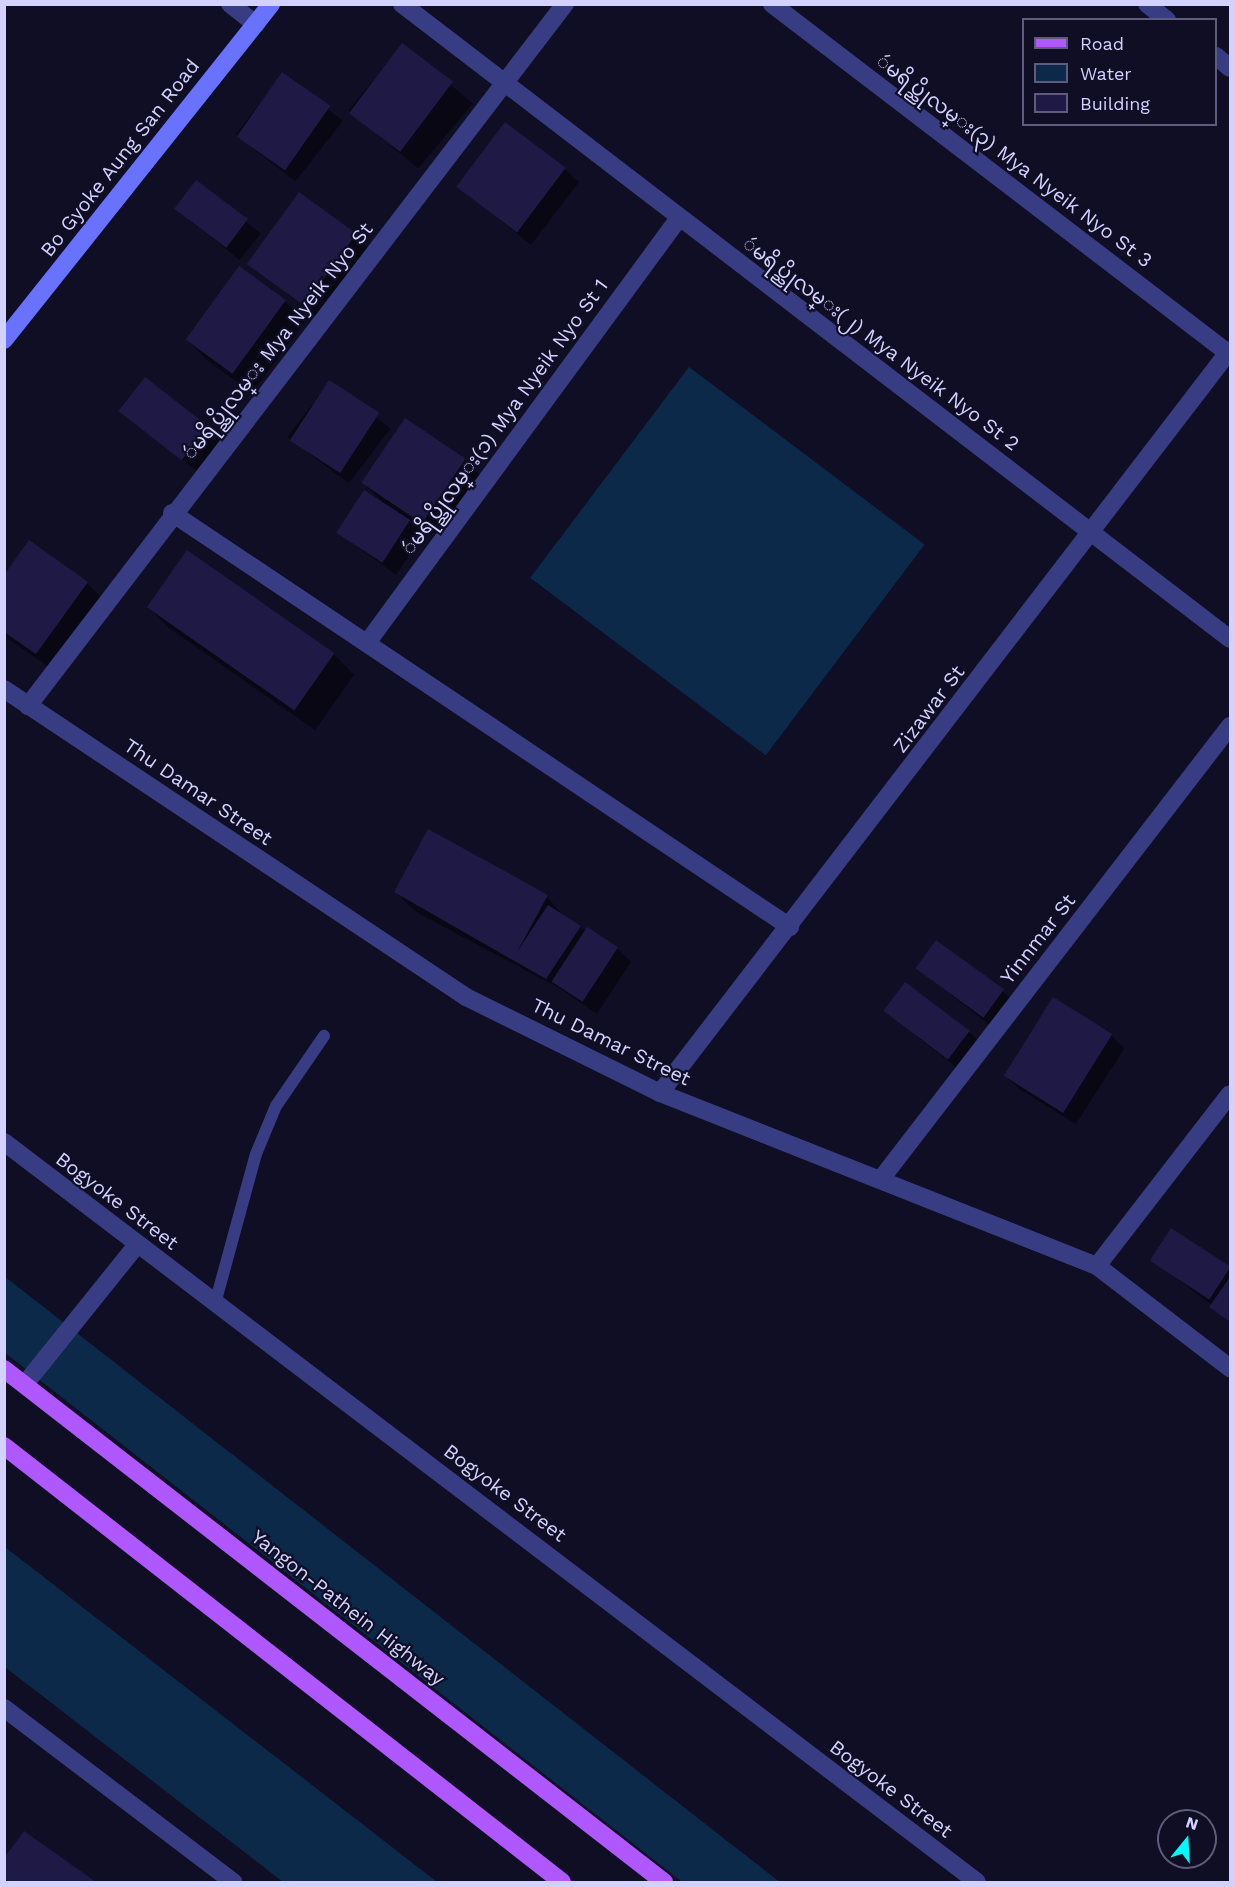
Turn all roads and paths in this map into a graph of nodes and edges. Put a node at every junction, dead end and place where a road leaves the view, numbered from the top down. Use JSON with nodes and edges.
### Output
{"nodes":[{"id":1,"x":230,"y":4,"type":"edge"},
{"id":2,"x":271,"y":4,"type":"edge"},
{"id":3,"x":402,"y":4,"type":"edge"},
{"id":4,"x":564,"y":4,"type":"edge"},
{"id":5,"x":772,"y":4,"type":"edge"},
{"id":6,"x":1147,"y":4,"type":"edge"},
{"id":7,"x":1164,"y":18,"type":"edge"},
{"id":8,"x":256,"y":24,"type":"junction"},
{"id":9,"x":1217,"y":58,"type":"edge"},
{"id":10,"x":1230,"y":68,"type":"edge"},
{"id":11,"x":504,"y":85,"type":"junction"},
{"id":12,"x":679,"y":218,"type":"junction"},
{"id":13,"x":4,"y":340,"type":"edge"},
{"id":14,"x":1229,"y":351,"type":"edge"},
{"id":15,"x":172,"y":513,"type":"junction"},
{"id":16,"x":1091,"y":533,"type":"junction"},
{"id":17,"x":1230,"y":639,"type":"edge"},
{"id":18,"x":367,"y":643,"type":"junction"},
{"id":19,"x":4,"y":689,"type":"edge"},
{"id":20,"x":28,"y":706,"type":"junction"},
{"id":21,"x":1230,"y":726,"type":"edge"},
{"id":22,"x":790,"y":927,"type":"junction"},
{"id":23,"x":324,"y":1036,"type":"dead end"},
{"id":24,"x":660,"y":1093,"type":"junction"},
{"id":25,"x":1230,"y":1094,"type":"edge"},
{"id":26,"x":4,"y":1142,"type":"edge"},
{"id":27,"x":881,"y":1179,"type":"junction"},
{"id":28,"x":136,"y":1246,"type":"junction"},
{"id":29,"x":1097,"y":1266,"type":"junction"},
{"id":30,"x":216,"y":1300,"type":"junction"},
{"id":31,"x":1230,"y":1368,"type":"edge"},
{"id":32,"x":4,"y":1369,"type":"edge"},
{"id":33,"x":27,"y":1382,"type":"junction"},
{"id":34,"x":4,"y":1446,"type":"edge"},
{"id":35,"x":4,"y":1708,"type":"edge"},
{"id":36,"x":233,"y":1882,"type":"edge"},
{"id":37,"x":562,"y":1882,"type":"edge"},
{"id":38,"x":664,"y":1882,"type":"edge"},
{"id":39,"x":977,"y":1882,"type":"edge"}],
"edges":[{"from":1,"to":8,"type":"street"},
{"from":2,"to":8,"type":"street","name":"Bo Gyoke Aung San Road"},
{"from":3,"to":11,"type":"street","name":"ဴမရိပ္ညိုလမ္း(၂) Mya Nyeik Nyo St 2"},
{"from":4,"to":11,"type":"street","name":"ဴမရိပ္ညိုလမ္း Mya Nyeik Nyo St"},
{"from":5,"to":14,"type":"street","name":"ဴမရိပ္ညိုလမ္း(၃) Mya Nyeik Nyo St 3"},
{"from":6,"to":7,"type":"street"},
{"from":8,"to":13,"type":"street","name":"Bo Gyoke Aung San Road"},
{"from":9,"to":10,"type":"street"},
{"from":11,"to":12,"type":"street","name":"ဴမရိပ္ညိုလမ္း(၂) Mya Nyeik Nyo St 2"},
{"from":11,"to":15,"type":"street","name":"ဴမရိပ္ညိုလမ္း Mya Nyeik Nyo St"},
{"from":12,"to":16,"type":"street","name":"ဴမရိပ္ညိုလမ္း(၂) Mya Nyeik Nyo St 2"},
{"from":12,"to":18,"type":"street","name":"ဴမရိပ္ညိုလမ္း(၁) Mya Nyeik Nyo St 1"},
{"from":14,"to":16,"type":"street","name":"Zizawar St"},
{"from":15,"to":18,"type":"street"},
{"from":15,"to":20,"type":"street","name":"ဴမရိပ္ညိုလမ္း Mya Nyeik Nyo St"},
{"from":16,"to":17,"type":"street","name":"ဴမရိပ္ညိုလမ္း(၂) Mya Nyeik Nyo St 2"},
{"from":16,"to":22,"type":"street","name":"Zizawar St"},
{"from":18,"to":22,"type":"street"},
{"from":19,"to":20,"type":"street","name":"Thu Damar Street"},
{"from":20,"to":24,"type":"street","name":"Thu Damar Street"},
{"from":21,"to":27,"type":"street","name":"Yinnmar St"},
{"from":22,"to":24,"type":"street","name":"Zizawar St"},
{"from":23,"to":30,"type":"lane"},
{"from":24,"to":27,"type":"street","name":"Thu Damar Street"},
{"from":25,"to":29,"type":"street"},
{"from":26,"to":28,"type":"street","name":"Bogyoke Street"},
{"from":27,"to":29,"type":"street","name":"Thu Damar Street"},
{"from":28,"to":30,"type":"street","name":"Bogyoke Street"},
{"from":28,"to":33,"type":"street"},
{"from":29,"to":31,"type":"street","name":"Thu Damar Street"},
{"from":30,"to":39,"type":"street","name":"Bogyoke Street"},
{"from":32,"to":33,"type":"main road","name":"Yangon-Pathein Highway"},
{"from":33,"to":38,"type":"main road","name":"Yangon-Pathein Highway"},
{"from":34,"to":37,"type":"main road"},
{"from":35,"to":36,"type":"street"}]}
